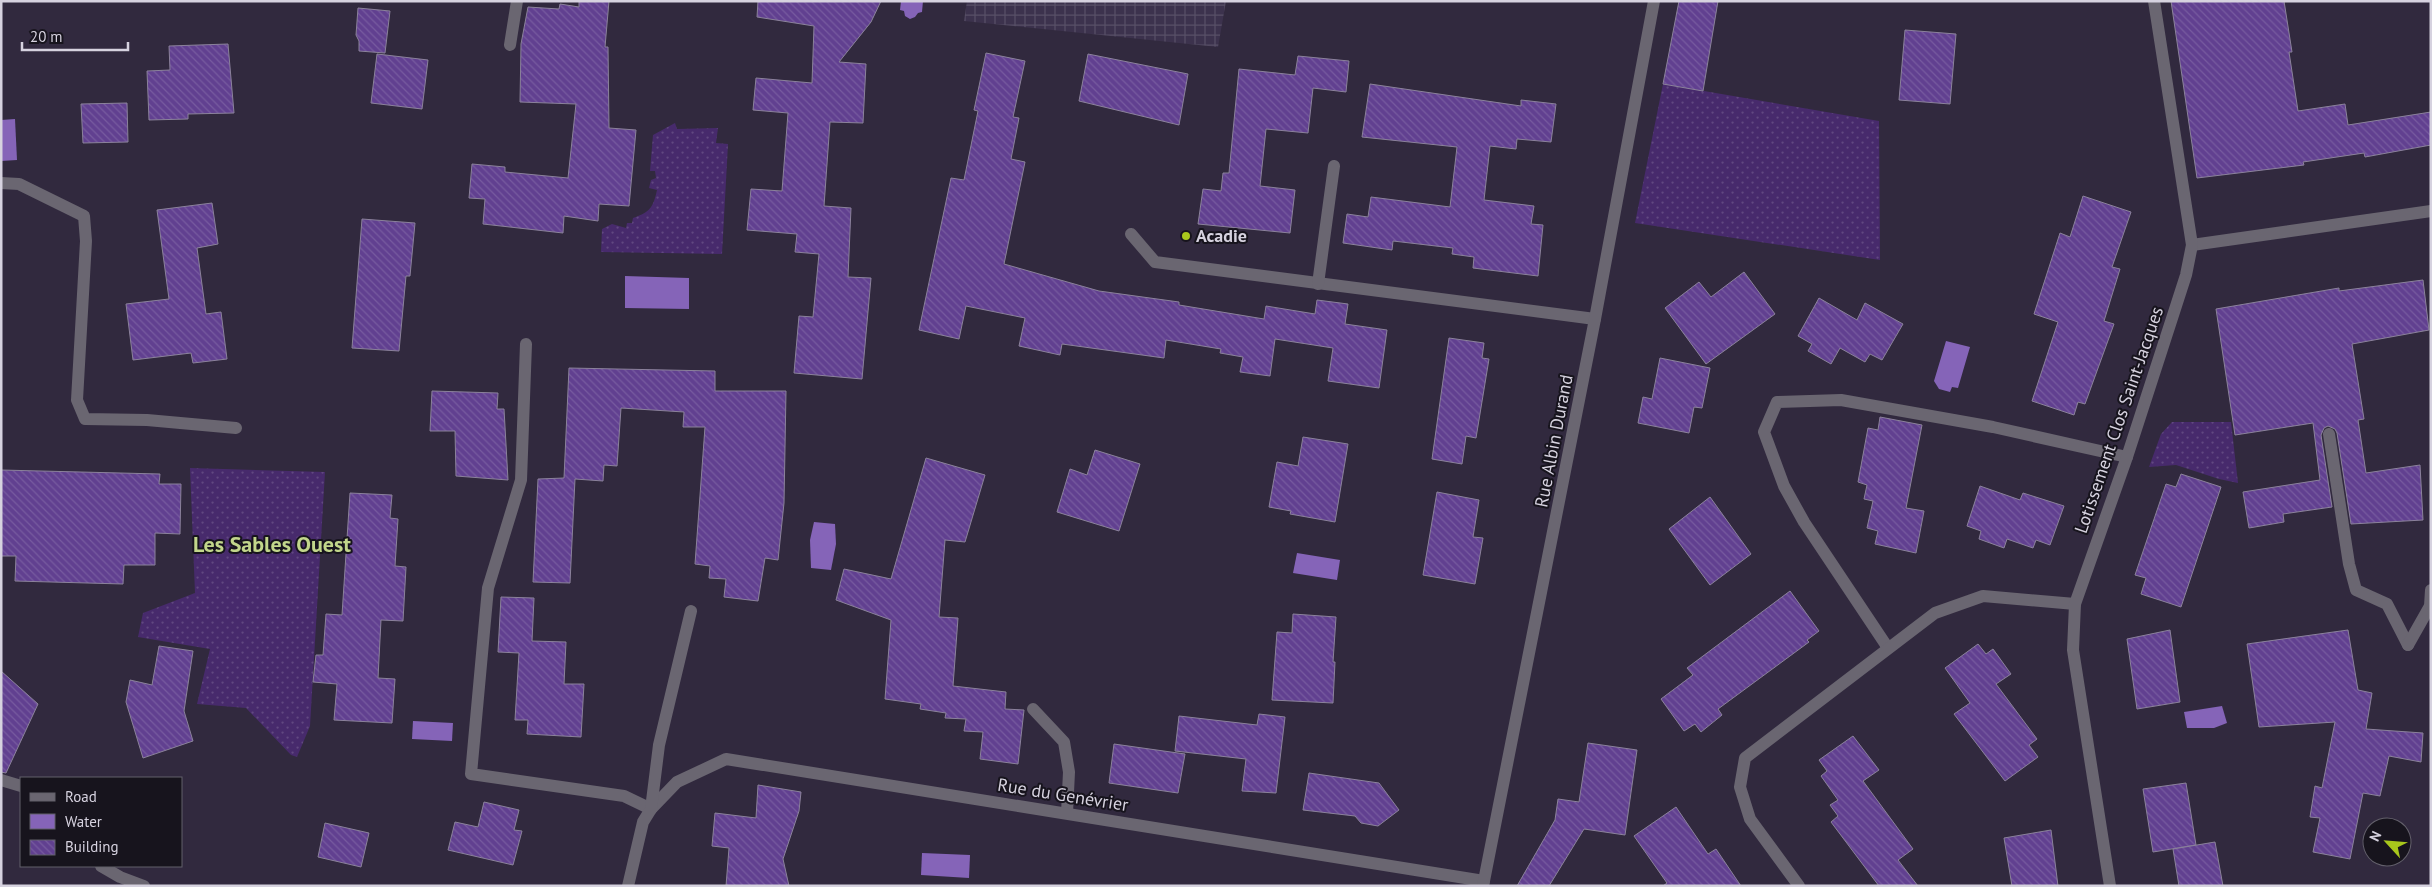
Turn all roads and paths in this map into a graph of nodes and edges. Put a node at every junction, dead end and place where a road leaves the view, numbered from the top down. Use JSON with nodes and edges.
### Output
{"nodes":[{"id":1,"x":517,"y":1,"type":"edge"},
{"id":2,"x":1654,"y":1,"type":"edge"},
{"id":3,"x":2154,"y":1,"type":"edge"},
{"id":4,"x":510,"y":45,"type":"dead end"},
{"id":5,"x":1334,"y":166,"type":"dead end"},
{"id":6,"x":1,"y":183,"type":"edge"},
{"id":7,"x":2431,"y":211,"type":"edge"},
{"id":8,"x":1131,"y":234,"type":"dead end"},
{"id":9,"x":2192,"y":245,"type":"junction"},
{"id":10,"x":1318,"y":284,"type":"junction"},
{"id":11,"x":1595,"y":319,"type":"junction"},
{"id":12,"x":526,"y":344,"type":"dead end"},
{"id":13,"x":236,"y":428,"type":"dead end"},
{"id":14,"x":2329,"y":434,"type":"dead end"},
{"id":15,"x":2127,"y":457,"type":"junction"},
{"id":16,"x":2431,"y":590,"type":"edge"},
{"id":17,"x":2074,"y":604,"type":"junction"},
{"id":18,"x":691,"y":611,"type":"dead end"},
{"id":19,"x":1888,"y":648,"type":"junction"},
{"id":20,"x":1033,"y":709,"type":"dead end"},
{"id":21,"x":1,"y":780,"type":"edge"},
{"id":22,"x":20,"y":786,"type":"edge"},
{"id":23,"x":650,"y":809,"type":"junction"},
{"id":24,"x":1067,"y":813,"type":"junction"},
{"id":25,"x":103,"y":867,"type":"edge"},
{"id":26,"x":1484,"y":883,"type":"edge"},
{"id":27,"x":144,"y":886,"type":"edge"},
{"id":28,"x":628,"y":886,"type":"edge"},
{"id":29,"x":1799,"y":886,"type":"edge"},
{"id":30,"x":2110,"y":886,"type":"edge"}],
"edges":[{"from":1,"to":4,"type":"street"},
{"from":2,"to":11,"type":"street","name":"Rue Albin Durand"},
{"from":3,"to":9,"type":"street"},
{"from":5,"to":10,"type":"street"},
{"from":6,"to":13,"type":"street"},
{"from":7,"to":9,"type":"street"},
{"from":8,"to":10,"type":"street"},
{"from":9,"to":15,"type":"street","name":"Lotissement Clos Saint-Jacques"},
{"from":10,"to":11,"type":"street"},
{"from":11,"to":26,"type":"street","name":"Rue Albin Durand"},
{"from":12,"to":23,"type":"street"},
{"from":14,"to":16,"type":"street"},
{"from":15,"to":17,"type":"street","name":"Lotissement Clos Saint-Jacques"},
{"from":15,"to":19,"type":"street"},
{"from":17,"to":19,"type":"street"},
{"from":17,"to":30,"type":"street","name":"Lotissement Clos Saint-Jacques"},
{"from":18,"to":23,"type":"street"},
{"from":19,"to":29,"type":"street"},
{"from":20,"to":24,"type":"street"},
{"from":21,"to":22,"type":"street"},
{"from":23,"to":24,"type":"street","name":"Rue du Genévrier"},
{"from":23,"to":28,"type":"street"},
{"from":24,"to":26,"type":"street","name":"Rue du Genévrier"},
{"from":25,"to":27,"type":"street"}]}
